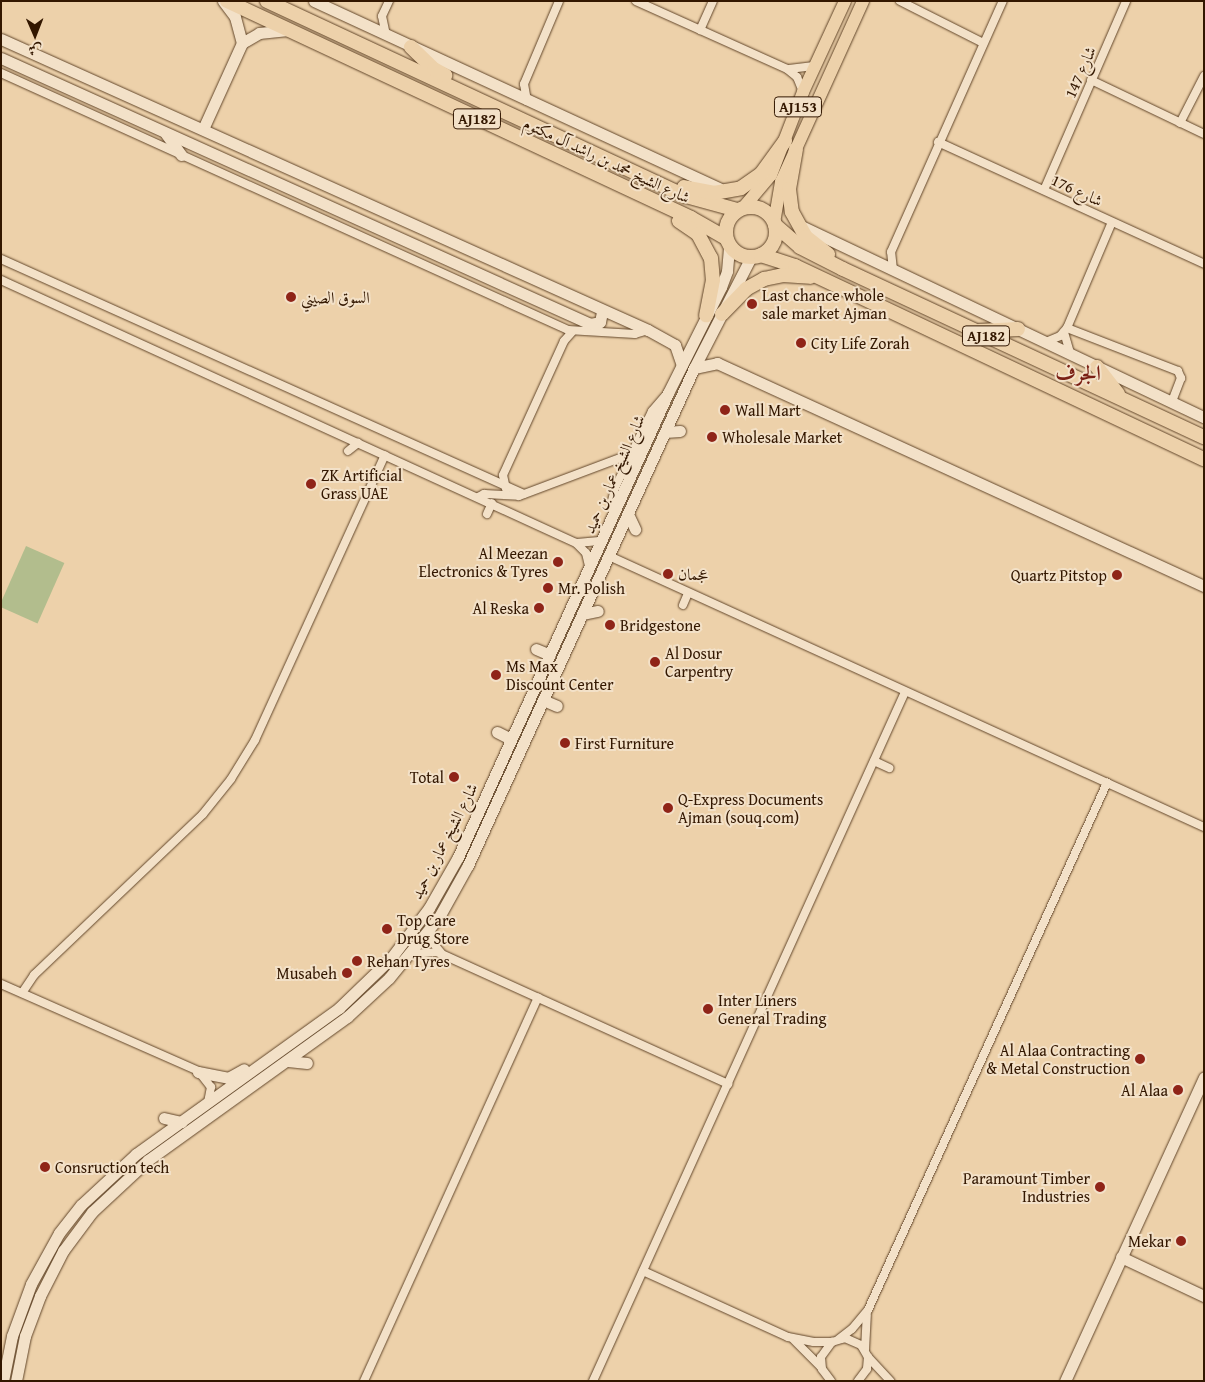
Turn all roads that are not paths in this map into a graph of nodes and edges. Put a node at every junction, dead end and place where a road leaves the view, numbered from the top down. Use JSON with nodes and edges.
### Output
{"nodes":[{"id":1,"x":223,"y":1,"type":"edge"},
{"id":2,"x":227,"y":1,"type":"edge"},
{"id":3,"x":267,"y":1,"type":"edge"},
{"id":4,"x":314,"y":1,"type":"edge"},
{"id":5,"x":389,"y":1,"type":"edge"},
{"id":6,"x":559,"y":1,"type":"edge"},
{"id":7,"x":636,"y":1,"type":"edge"},
{"id":8,"x":713,"y":1,"type":"edge"},
{"id":9,"x":845,"y":1,"type":"edge"},
{"id":10,"x":862,"y":1,"type":"edge"},
{"id":11,"x":900,"y":1,"type":"edge"},
{"id":12,"x":1003,"y":1,"type":"edge"},
{"id":13,"x":1126,"y":1,"type":"edge"},
{"id":14,"x":382,"y":16,"type":"junction"},
{"id":15,"x":364,"y":24,"type":"junction"},
{"id":16,"x":288,"y":30,"type":"junction"},
{"id":17,"x":700,"y":30,"type":"junction"},
{"id":18,"x":386,"y":35,"type":"junction"},
{"id":19,"x":1,"y":39,"type":"edge"},
{"id":20,"x":985,"y":41,"type":"junction"},
{"id":21,"x":242,"y":43,"type":"junction"},
{"id":22,"x":410,"y":47,"type":"junction"},
{"id":23,"x":1,"y":58,"type":"edge"},
{"id":24,"x":816,"y":64,"type":"junction"},
{"id":25,"x":787,"y":69,"type":"junction"},
{"id":26,"x":1,"y":73,"type":"edge"},
{"id":27,"x":81,"y":74,"type":"junction"},
{"id":28,"x":1204,"y":76,"type":"edge"},
{"id":29,"x":1090,"y":82,"type":"junction"},
{"id":30,"x":524,"y":84,"type":"junction"},
{"id":31,"x":74,"y":92,"type":"junction"},
{"id":32,"x":508,"y":92,"type":"junction"},
{"id":33,"x":804,"y":92,"type":"junction"},
{"id":34,"x":473,"y":96,"type":"junction"},
{"id":35,"x":527,"y":101,"type":"junction"},
{"id":36,"x":1182,"y":124,"type":"junction"},
{"id":37,"x":203,"y":129,"type":"junction"},
{"id":38,"x":166,"y":133,"type":"junction"},
{"id":39,"x":1204,"y":134,"type":"edge"},
{"id":40,"x":938,"y":142,"type":"junction"},
{"id":41,"x":790,"y":145,"type":"junction"},
{"id":42,"x":257,"y":154,"type":"junction"},
{"id":43,"x":181,"y":155,"type":"junction"},
{"id":44,"x":250,"y":171,"type":"junction"},
{"id":45,"x":644,"y":175,"type":"junction"},
{"id":46,"x":1041,"y":189,"type":"junction"},
{"id":47,"x":727,"y":192,"type":"junction"},
{"id":48,"x":640,"y":195,"type":"junction"},
{"id":49,"x":740,"y":209,"type":"junction"},
{"id":50,"x":1114,"y":223,"type":"junction"},
{"id":51,"x":775,"y":224,"type":"junction"},
{"id":52,"x":797,"y":224,"type":"junction"},
{"id":53,"x":728,"y":242,"type":"junction"},
{"id":54,"x":891,"y":252,"type":"junction"},
{"id":55,"x":756,"y":256,"type":"junction"},
{"id":56,"x":1,"y":259,"type":"edge"},
{"id":57,"x":874,"y":261,"type":"junction"},
{"id":58,"x":1204,"y":264,"type":"edge"},
{"id":59,"x":843,"y":269,"type":"junction"},
{"id":60,"x":893,"y":270,"type":"junction"},
{"id":61,"x":823,"y":279,"type":"junction"},
{"id":62,"x":1,"y":280,"type":"edge"},
{"id":63,"x":602,"y":312,"type":"junction"},
{"id":64,"x":722,"y":314,"type":"junction"},
{"id":65,"x":706,"y":315,"type":"junction"},
{"id":66,"x":1018,"y":329,"type":"junction"},
{"id":67,"x":648,"y":330,"type":"junction"},
{"id":68,"x":1066,"y":330,"type":"junction"},
{"id":69,"x":976,"y":331,"type":"junction"},
{"id":70,"x":572,"y":332,"type":"junction"},
{"id":71,"x":694,"y":338,"type":"junction"},
{"id":72,"x":672,"y":342,"type":"junction"},
{"id":73,"x":707,"y":342,"type":"junction"},
{"id":74,"x":1046,"y":342,"type":"junction"},
{"id":75,"x":1070,"y":353,"type":"junction"},
{"id":76,"x":717,"y":363,"type":"junction"},
{"id":77,"x":682,"y":365,"type":"junction"},
{"id":78,"x":1097,"y":367,"type":"junction"},
{"id":79,"x":694,"y":368,"type":"junction"},
{"id":80,"x":668,"y":393,"type":"junction"},
{"id":81,"x":1120,"y":397,"type":"junction"},
{"id":82,"x":1172,"y":402,"type":"junction"},
{"id":83,"x":1204,"y":417,"type":"edge"},
{"id":84,"x":680,"y":431,"type":"dead end"},
{"id":85,"x":665,"y":432,"type":"junction"},
{"id":86,"x":1204,"y":437,"type":"edge"},
{"id":87,"x":358,"y":443,"type":"junction"},
{"id":88,"x":348,"y":451,"type":"dead end"},
{"id":89,"x":631,"y":454,"type":"junction"},
{"id":90,"x":385,"y":455,"type":"junction"},
{"id":91,"x":1204,"y":459,"type":"edge"},
{"id":92,"x":506,"y":489,"type":"junction"},
{"id":93,"x":524,"y":494,"type":"junction"},
{"id":94,"x":478,"y":497,"type":"junction"},
{"id":95,"x":492,"y":503,"type":"junction"},
{"id":96,"x":487,"y":514,"type":"dead end"},
{"id":97,"x":614,"y":514,"type":"junction"},
{"id":98,"x":628,"y":514,"type":"junction"},
{"id":99,"x":635,"y":530,"type":"dead end"},
{"id":100,"x":602,"y":542,"type":"junction"},
{"id":101,"x":576,"y":543,"type":"junction"},
{"id":102,"x":609,"y":556,"type":"junction"},
{"id":103,"x":589,"y":568,"type":"junction"},
{"id":104,"x":1204,"y":586,"type":"edge"},
{"id":105,"x":688,"y":592,"type":"junction"},
{"id":106,"x":683,"y":605,"type":"dead end"},
{"id":107,"x":598,"y":611,"type":"dead end"},
{"id":108,"x":582,"y":614,"type":"junction"},
{"id":109,"x":536,"y":649,"type":"dead end"},
{"id":110,"x":550,"y":655,"type":"junction"},
{"id":111,"x":905,"y":692,"type":"junction"},
{"id":112,"x":544,"y":700,"type":"junction"},
{"id":113,"x":556,"y":706,"type":"dead end"},
{"id":114,"x":497,"y":732,"type":"dead end"},
{"id":115,"x":511,"y":739,"type":"junction"},
{"id":116,"x":874,"y":761,"type":"junction"},
{"id":117,"x":888,"y":768,"type":"dead end"},
{"id":118,"x":1107,"y":784,"type":"junction"},
{"id":119,"x":1204,"y":827,"type":"edge"},
{"id":120,"x":430,"y":929,"type":"junction"},
{"id":121,"x":410,"y":954,"type":"junction"},
{"id":122,"x":442,"y":954,"type":"junction"},
{"id":123,"x":1,"y":984,"type":"edge"},
{"id":124,"x":22,"y":993,"type":"junction"},
{"id":125,"x":538,"y":998,"type":"junction"},
{"id":126,"x":276,"y":1055,"type":"junction"},
{"id":127,"x":288,"y":1060,"type":"junction"},
{"id":128,"x":307,"y":1063,"type":"dead end"},
{"id":129,"x":198,"y":1072,"type":"junction"},
{"id":130,"x":1204,"y":1077,"type":"edge"},
{"id":131,"x":728,"y":1084,"type":"junction"},
{"id":132,"x":224,"y":1091,"type":"junction"},
{"id":133,"x":207,"y":1104,"type":"junction"},
{"id":134,"x":164,"y":1118,"type":"dead end"},
{"id":135,"x":182,"y":1122,"type":"junction"},
{"id":136,"x":170,"y":1145,"type":"junction"},
{"id":137,"x":1121,"y":1257,"type":"junction"},
{"id":138,"x":643,"y":1271,"type":"junction"},
{"id":139,"x":1204,"y":1296,"type":"edge"},
{"id":140,"x":868,"y":1310,"type":"junction"},
{"id":141,"x":788,"y":1336,"type":"junction"},
{"id":142,"x":835,"y":1340,"type":"junction"},
{"id":143,"x":866,"y":1353,"type":"junction"},
{"id":144,"x":826,"y":1376,"type":"edge"},
{"id":145,"x":4,"y":1381,"type":"edge"},
{"id":146,"x":16,"y":1381,"type":"edge"},
{"id":147,"x":364,"y":1381,"type":"edge"},
{"id":148,"x":593,"y":1381,"type":"edge"},
{"id":149,"x":858,"y":1381,"type":"edge"},
{"id":150,"x":890,"y":1381,"type":"edge"},
{"id":151,"x":1065,"y":1381,"type":"edge"}],
"edges":[{"from":1,"to":21,"type":"street"},
{"from":2,"to":16,"type":"highway","name":"شارع الشيخ محمد بن راشد آل مكتوم","number":"AJ182"},
{"from":3,"to":34,"type":"highway","name":"شارع الشيخ محمد بن راشد آل مكتوم","number":"AJ182"},
{"from":4,"to":15,"type":"street"},
{"from":5,"to":14,"type":"street"},
{"from":6,"to":30,"type":"street"},
{"from":7,"to":17,"type":"street"},
{"from":8,"to":17,"type":"street"},
{"from":9,"to":24,"type":"main road","number":"AJ153"},
{"from":10,"to":41,"type":"main road","number":"AJ153"},
{"from":11,"to":20,"type":"street"},
{"from":12,"to":20,"type":"street"},
{"from":13,"to":29,"type":"street","name":"شارع 147"},
{"from":14,"to":15,"type":"street"},
{"from":14,"to":18,"type":"street"},
{"from":15,"to":18,"type":"street"},
{"from":16,"to":21,"type":"street"},
{"from":16,"to":48,"type":"highway","name":"شارع الشيخ محمد بن راشد آل مكتوم","number":"AJ182"},
{"from":17,"to":25,"type":"street"},
{"from":18,"to":22,"type":"street"},
{"from":19,"to":27,"type":"street"},
{"from":20,"to":40,"type":"street"},
{"from":21,"to":37,"type":"street"},
{"from":22,"to":32,"type":"street"},
{"from":22,"to":34,"type":"highway"},
{"from":23,"to":31,"type":"street"},
{"from":24,"to":25,"type":"street"},
{"from":24,"to":33,"type":"main road","number":"AJ153"},
{"from":25,"to":33,"type":"street"},
{"from":26,"to":43,"type":"street"},
{"from":27,"to":31,"type":"street"},
{"from":27,"to":37,"type":"street"},
{"from":28,"to":36,"type":"street"},
{"from":29,"to":36,"type":"street"},
{"from":29,"to":46,"type":"street","name":"شارع 147"},
{"from":30,"to":32,"type":"street"},
{"from":30,"to":35,"type":"street"},
{"from":31,"to":38,"type":"street"},
{"from":32,"to":35,"type":"street"},
{"from":33,"to":41,"type":"main road","number":"AJ153"},
{"from":34,"to":45,"type":"highway","name":"شارع الشيخ محمد بن راشد آل مكتوم","number":"AJ182"},
{"from":35,"to":47,"type":"street"},
{"from":36,"to":39,"type":"street"},
{"from":37,"to":42,"type":"street"},
{"from":38,"to":43,"type":"street"},
{"from":38,"to":44,"type":"street"},
{"from":40,"to":46,"type":"street","name":"شارع 176"},
{"from":40,"to":54,"type":"street"},
{"from":41,"to":47,"type":"highway"},
{"from":41,"to":49,"type":"main road","number":"AJ153"},
{"from":41,"to":51,"type":"main road","number":"AJ153"},
{"from":41,"to":52,"type":"highway"},
{"from":42,"to":44,"type":"street"},
{"from":42,"to":63,"type":"street"},
{"from":43,"to":70,"type":"street"},
{"from":44,"to":63,"type":"street"},
{"from":45,"to":47,"type":"highway"},
{"from":45,"to":49,"type":"highway","name":"شارع الشيخ محمد بن راشد آل مكتوم","number":"AJ182"},
{"from":46,"to":50,"type":"street","name":"شارع 176"},
{"from":48,"to":53,"type":"highway","name":"شارع الشيخ محمد بن راشد آل مكتوم","number":"AJ182"},
{"from":48,"to":65,"type":"highway"},
{"from":49,"to":51,"type":"highway"},
{"from":49,"to":53,"type":"highway"},
{"from":50,"to":58,"type":"street","name":"شارع 176"},
{"from":50,"to":68,"type":"street"},
{"from":51,"to":55,"type":"highway"},
{"from":51,"to":59,"type":"highway","number":"AJ182"},
{"from":52,"to":57,"type":"street"},
{"from":52,"to":59,"type":"highway"},
{"from":53,"to":55,"type":"highway"},
{"from":53,"to":65,"type":"street","name":"شارع الشيخ عمار بن حميد"},
{"from":54,"to":57,"type":"street"},
{"from":54,"to":60,"type":"street"},
{"from":55,"to":61,"type":"highway","number":"AJ182"},
{"from":55,"to":64,"type":"street","name":"شارع الشيخ عمار بن حميد"},
{"from":56,"to":92,"type":"street"},
{"from":57,"to":60,"type":"street"},
{"from":59,"to":69,"type":"highway","number":"AJ182"},
{"from":60,"to":66,"type":"street"},
{"from":61,"to":64,"type":"highway"},
{"from":61,"to":91,"type":"highway","number":"AJ182"},
{"from":62,"to":87,"type":"street"},
{"from":63,"to":67,"type":"street"},
{"from":64,"to":73,"type":"street","name":"شارع الشيخ عمار بن حميد"},
{"from":65,"to":71,"type":"street","name":"شارع الشيخ عمار بن حميد"},
{"from":66,"to":69,"type":"highway"},
{"from":66,"to":74,"type":"street"},
{"from":67,"to":70,"type":"street"},
{"from":67,"to":72,"type":"street"},
{"from":68,"to":74,"type":"street"},
{"from":68,"to":75,"type":"street"},
{"from":68,"to":82,"type":"street"},
{"from":69,"to":81,"type":"highway","number":"AJ182"},
{"from":70,"to":92,"type":"street"},
{"from":71,"to":72,"type":"street"},
{"from":71,"to":77,"type":"street","name":"شارع الشيخ عمار بن حميد"},
{"from":72,"to":77,"type":"street"},
{"from":73,"to":76,"type":"street"},
{"from":73,"to":79,"type":"street","name":"شارع الشيخ عمار بن حميد"},
{"from":74,"to":75,"type":"street"},
{"from":75,"to":78,"type":"street"},
{"from":76,"to":79,"type":"street"},
{"from":76,"to":104,"type":"street"},
{"from":77,"to":80,"type":"street","name":"شارع الشيخ عمار بن حميد"},
{"from":78,"to":81,"type":"highway"},
{"from":78,"to":82,"type":"street"},
{"from":79,"to":85,"type":"street","name":"شارع الشيخ عمار بن حميد"},
{"from":80,"to":89,"type":"street"},
{"from":80,"to":97,"type":"street","name":"شارع الشيخ عمار بن حميد"},
{"from":81,"to":86,"type":"highway","number":"AJ182"},
{"from":82,"to":83,"type":"street"},
{"from":84,"to":85,"type":"street"},
{"from":85,"to":98,"type":"street","name":"شارع الشيخ عمار بن حميد"},
{"from":87,"to":88,"type":"street"},
{"from":87,"to":90,"type":"street"},
{"from":89,"to":93,"type":"street"},
{"from":89,"to":97,"type":"street"},
{"from":90,"to":94,"type":"street"},
{"from":90,"to":124,"type":"street"},
{"from":92,"to":93,"type":"street"},
{"from":93,"to":94,"type":"street"},
{"from":94,"to":95,"type":"street"},
{"from":95,"to":96,"type":"street"},
{"from":95,"to":101,"type":"street"},
{"from":97,"to":100,"type":"street","name":"شارع الشيخ عمار بن حميد"},
{"from":98,"to":99,"type":"street"},
{"from":98,"to":102,"type":"street","name":"شارع الشيخ عمار بن حميد"},
{"from":100,"to":101,"type":"street"},
{"from":100,"to":103,"type":"street","name":"شارع الشيخ عمار بن حميد"},
{"from":101,"to":103,"type":"street"},
{"from":102,"to":105,"type":"street"},
{"from":102,"to":108,"type":"street","name":"شارع الشيخ عمار بن حميد"},
{"from":103,"to":110,"type":"street","name":"شارع الشيخ عمار بن حميد"},
{"from":105,"to":106,"type":"street"},
{"from":105,"to":111,"type":"street"},
{"from":107,"to":108,"type":"street"},
{"from":108,"to":112,"type":"street","name":"شارع الشيخ عمار بن حميد"},
{"from":109,"to":110,"type":"street"},
{"from":110,"to":115,"type":"street","name":"شارع الشيخ عمار بن حميد"},
{"from":111,"to":116,"type":"street"},
{"from":111,"to":118,"type":"street"},
{"from":112,"to":113,"type":"street"},
{"from":112,"to":120,"type":"street","name":"شارع الشيخ عمار بن حميد"},
{"from":114,"to":115,"type":"street"},
{"from":115,"to":126,"type":"street","name":"شارع الشيخ عمار بن حميد"},
{"from":116,"to":117,"type":"street"},
{"from":116,"to":131,"type":"street"},
{"from":118,"to":119,"type":"street"},
{"from":118,"to":140,"type":"street"},
{"from":120,"to":121,"type":"street","name":"شارع الشيخ عمار بن حميد"},
{"from":120,"to":122,"type":"street"},
{"from":121,"to":122,"type":"street"},
{"from":121,"to":127,"type":"street","name":"شارع الشيخ عمار بن حميد"},
{"from":122,"to":125,"type":"street"},
{"from":123,"to":124,"type":"street"},
{"from":124,"to":129,"type":"street"},
{"from":125,"to":131,"type":"street"},
{"from":125,"to":147,"type":"street"},
{"from":126,"to":129,"type":"street"},
{"from":126,"to":132,"type":"street","name":"شارع الشيخ عمار بن حميد"},
{"from":127,"to":128,"type":"street"},
{"from":127,"to":136,"type":"street","name":"شارع الشيخ عمار بن حميد"},
{"from":129,"to":132,"type":"street"},
{"from":129,"to":133,"type":"street"},
{"from":130,"to":137,"type":"street"},
{"from":131,"to":138,"type":"street"},
{"from":132,"to":133,"type":"street","name":"شارع الشيخ عمار بن حميد"},
{"from":132,"to":136,"type":"street"},
{"from":133,"to":135,"type":"street","name":"شارع الشيخ عمار بن حميد"},
{"from":134,"to":135,"type":"street"},
{"from":135,"to":145,"type":"street","name":"شارع الشيخ عمار بن حميد"},
{"from":136,"to":146,"type":"street","name":"شارع الشيخ عمار بن حميد"},
{"from":137,"to":139,"type":"street"},
{"from":137,"to":151,"type":"street"},
{"from":138,"to":141,"type":"street"},
{"from":138,"to":148,"type":"street"},
{"from":140,"to":142,"type":"street"},
{"from":140,"to":143,"type":"street"},
{"from":141,"to":142,"type":"street"},
{"from":141,"to":144,"type":"street"},
{"from":142,"to":143,"type":"street"},
{"from":142,"to":144,"type":"street"},
{"from":143,"to":149,"type":"street"},
{"from":143,"to":150,"type":"street"}]}
